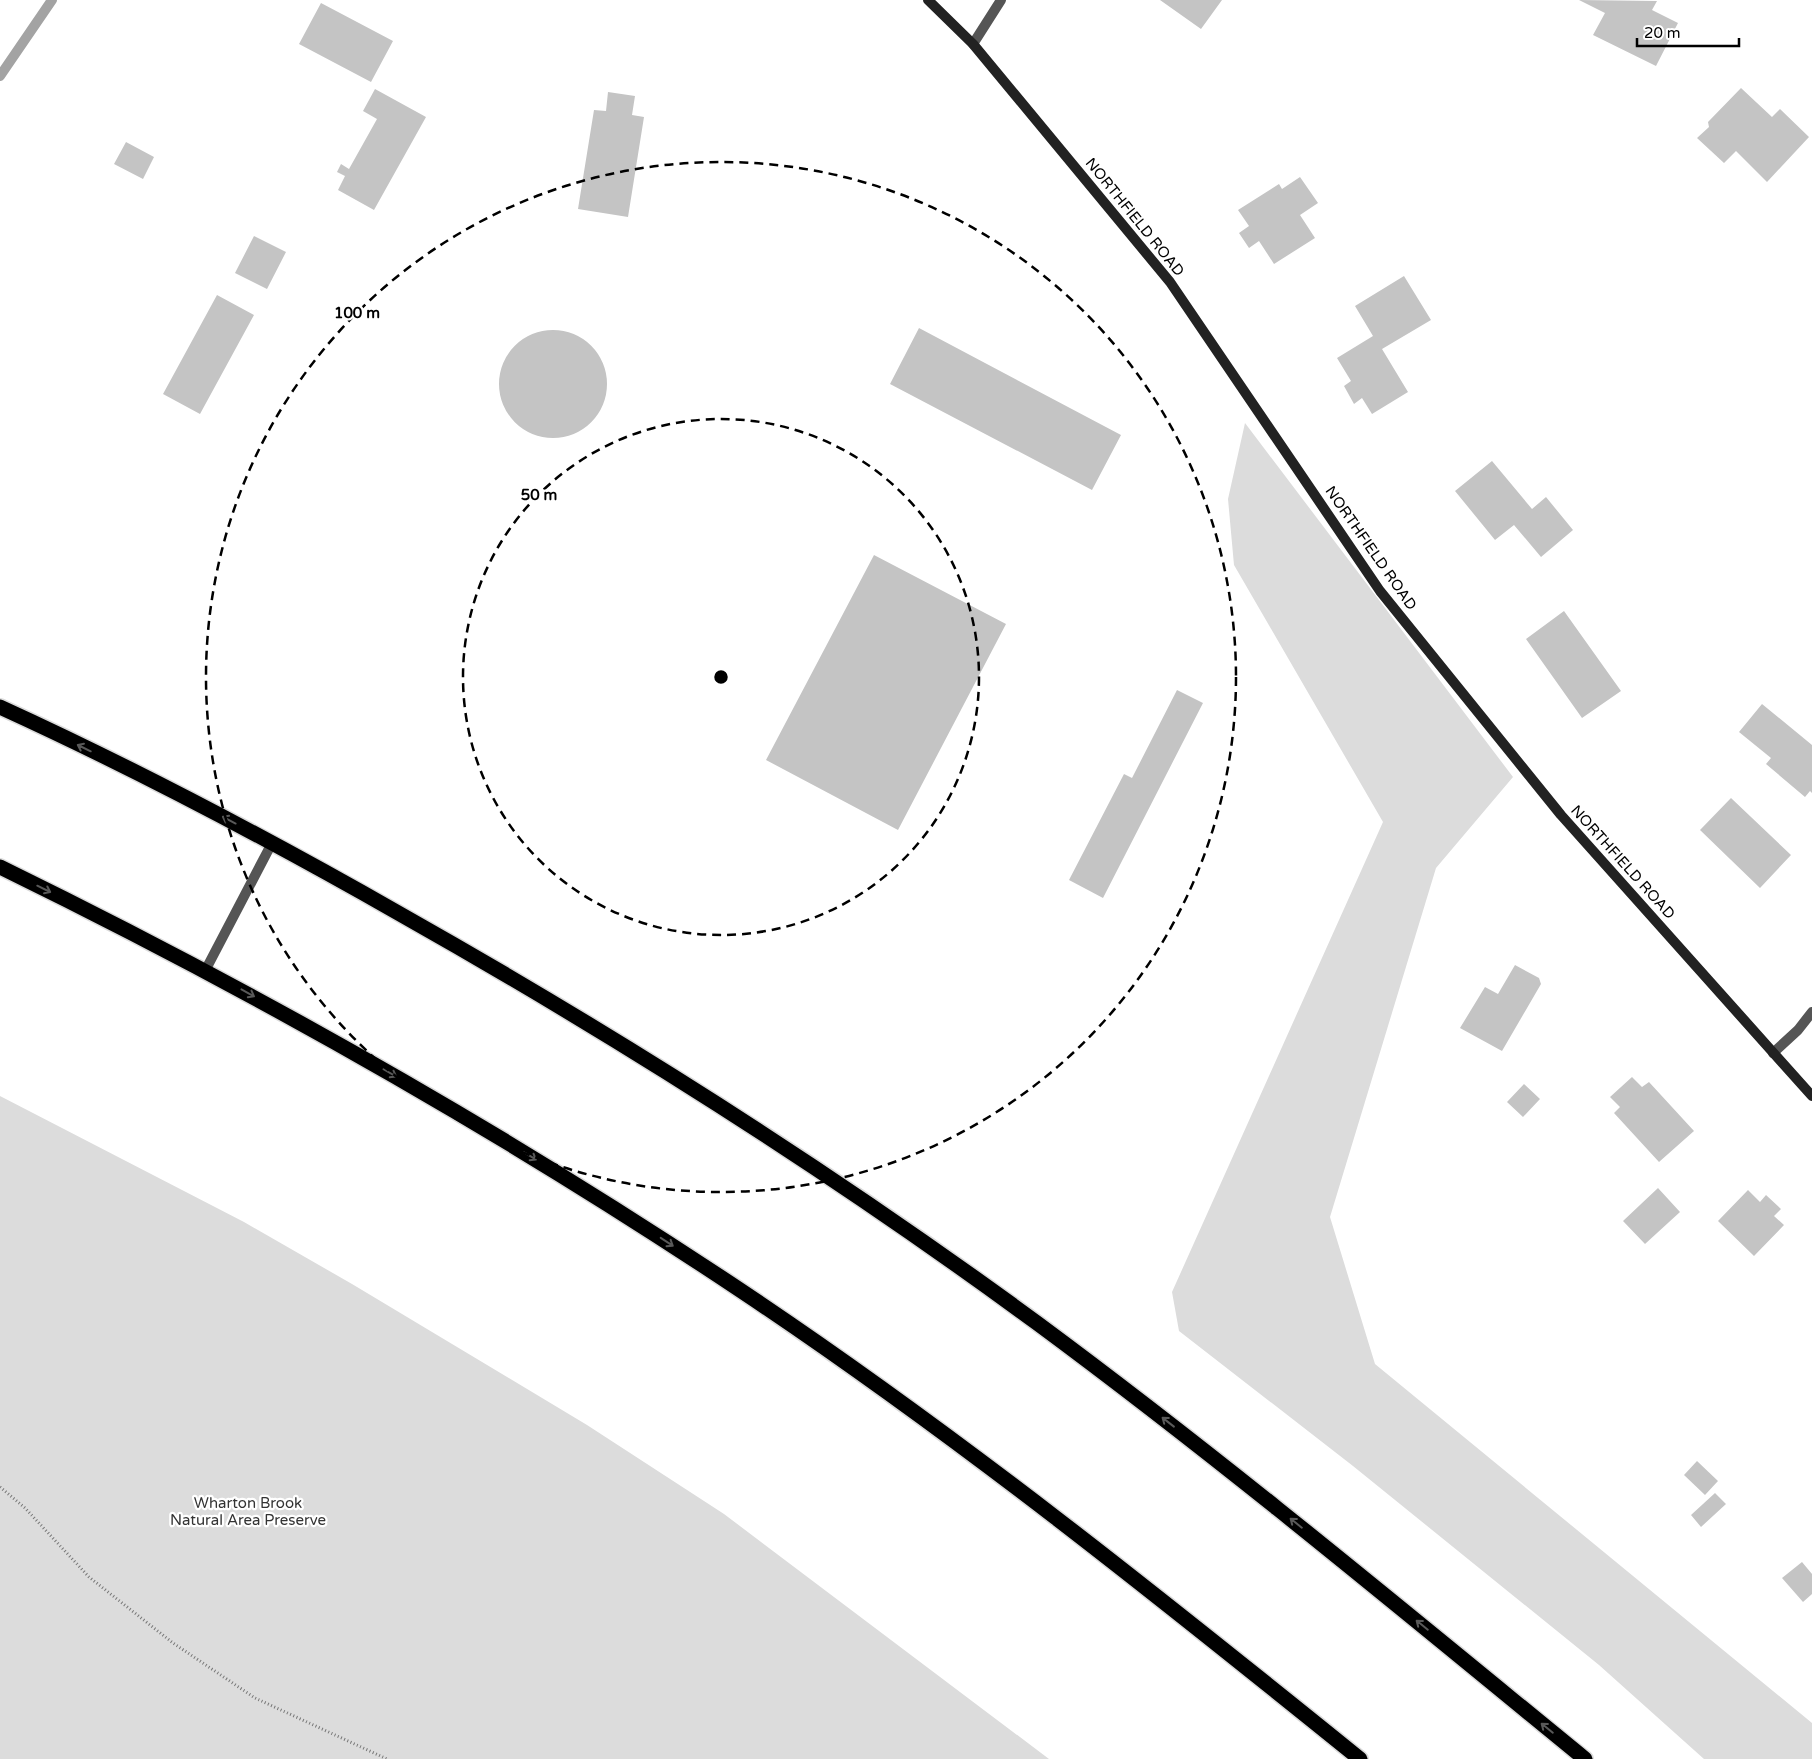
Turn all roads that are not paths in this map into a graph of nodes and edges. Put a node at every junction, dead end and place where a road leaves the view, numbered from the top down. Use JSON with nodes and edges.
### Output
{"nodes":[{"id":1,"x":928,"y":0,"type":"edge"},
{"id":2,"x":1001,"y":0,"type":"edge"},
{"id":3,"x":973,"y":44,"type":"junction"},
{"id":4,"x":0,"y":707,"type":"edge"},
{"id":5,"x":272,"y":843,"type":"junction"},
{"id":6,"x":0,"y":867,"type":"edge"},
{"id":7,"x":205,"y":970,"type":"junction"},
{"id":8,"x":1812,"y":1012,"type":"edge"},
{"id":9,"x":1773,"y":1053,"type":"junction"},
{"id":10,"x":1812,"y":1096,"type":"edge"},
{"id":11,"x":1360,"y":1759,"type":"edge"},
{"id":12,"x":1585,"y":1759,"type":"edge"}],
"edges":[{"from":1,"to":3,"type":"street","name":"NORTHFIELD ROAD"},
{"from":2,"to":3,"type":"street"},
{"from":3,"to":9,"type":"street","name":"NORTHFIELD ROAD"},
{"from":5,"to":4,"type":"highway","one_way":true},
{"from":5,"to":7,"type":"street"},
{"from":12,"to":5,"type":"highway","one_way":true},
{"from":6,"to":7,"type":"highway","one_way":true},
{"from":7,"to":11,"type":"highway","one_way":true},
{"from":8,"to":9,"type":"street"},
{"from":9,"to":10,"type":"street","name":"NORTHFIELD ROAD"}]}
